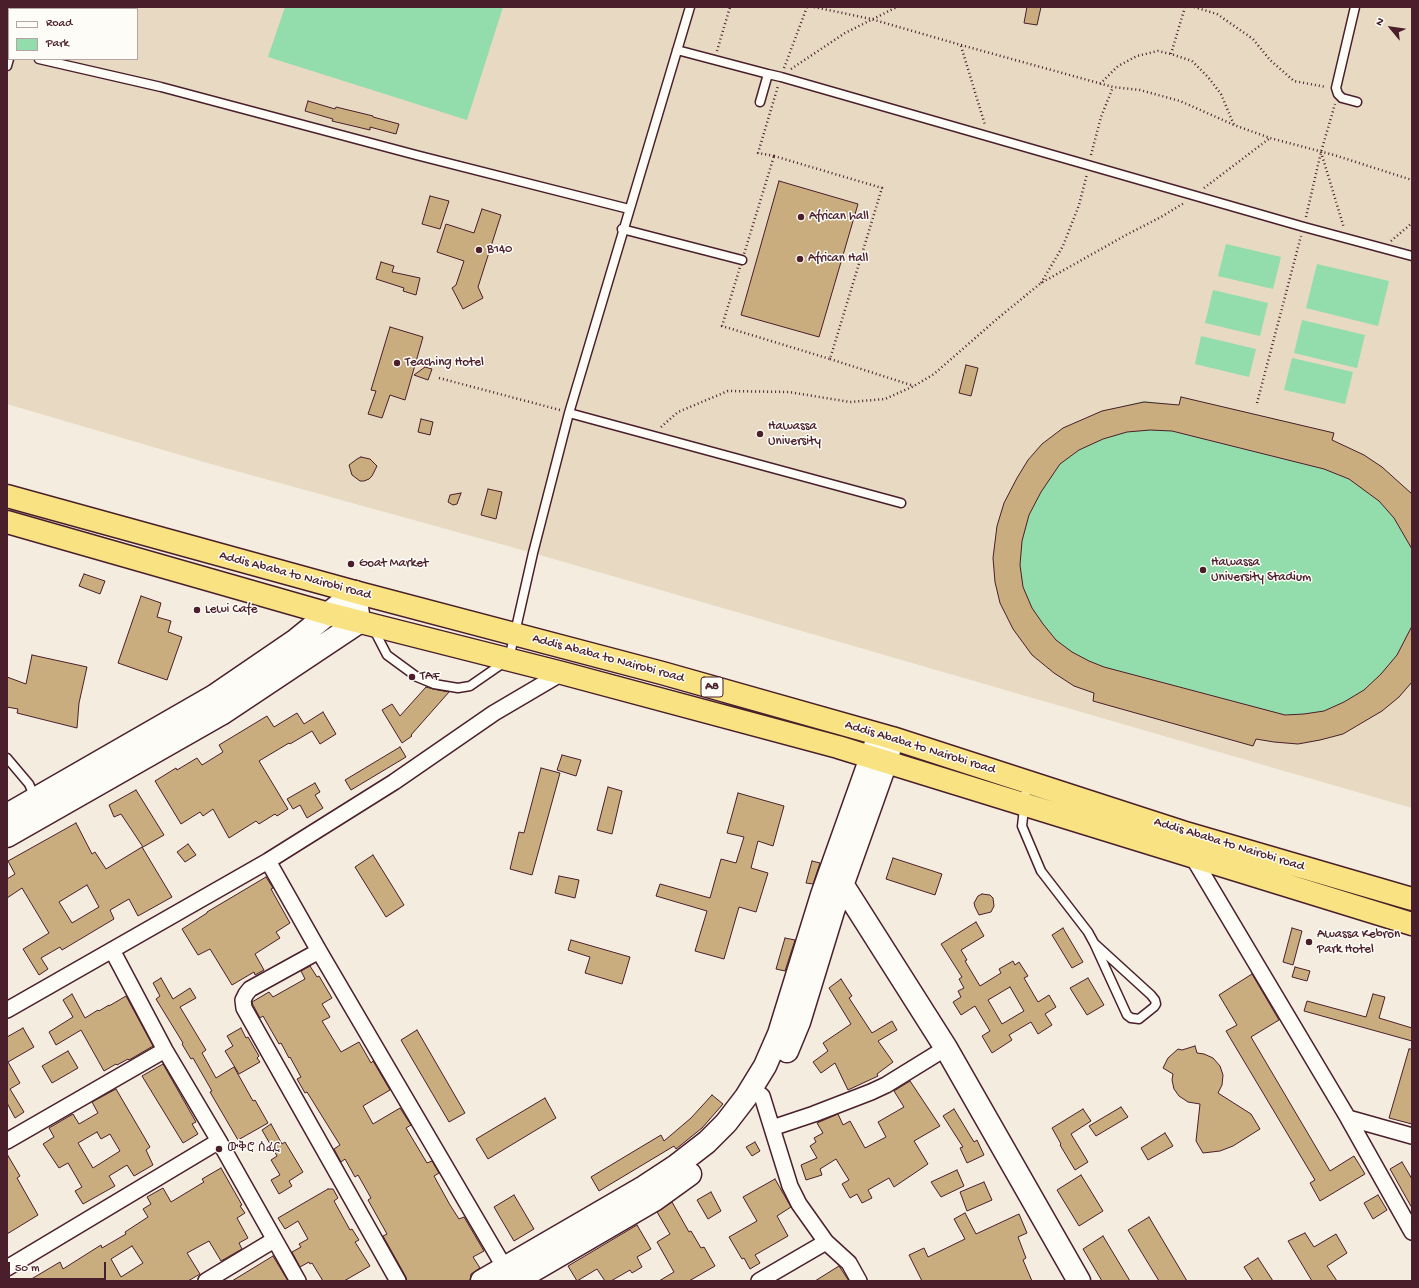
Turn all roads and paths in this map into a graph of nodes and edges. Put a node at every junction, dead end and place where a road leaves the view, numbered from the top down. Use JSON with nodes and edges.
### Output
{"nodes":[{"id":1,"x":690,"y":7,"type":"edge"},
{"id":2,"x":730,"y":7,"type":"edge"},
{"id":3,"x":814,"y":7,"type":"edge"},
{"id":4,"x":897,"y":7,"type":"edge"},
{"id":5,"x":1185,"y":7,"type":"edge"},
{"id":6,"x":1194,"y":7,"type":"edge"},
{"id":7,"x":1355,"y":7,"type":"edge"},
{"id":8,"x":871,"y":19,"type":"junction"},
{"id":9,"x":961,"y":45,"type":"junction"},
{"id":10,"x":677,"y":50,"type":"junction"},
{"id":11,"x":1171,"y":54,"type":"junction"},
{"id":12,"x":715,"y":59,"type":"junction"},
{"id":13,"x":43,"y":60,"type":"edge"},
{"id":14,"x":768,"y":74,"type":"junction"},
{"id":15,"x":781,"y":77,"type":"junction"},
{"id":16,"x":1100,"y":84,"type":"junction"},
{"id":17,"x":1113,"y":87,"type":"junction"},
{"id":18,"x":1337,"y":91,"type":"junction"},
{"id":19,"x":760,"y":102,"type":"dead end"},
{"id":20,"x":1357,"y":102,"type":"dead end"},
{"id":21,"x":1234,"y":125,"type":"junction"},
{"id":22,"x":988,"y":135,"type":"junction"},
{"id":23,"x":1270,"y":138,"type":"junction"},
{"id":24,"x":1321,"y":152,"type":"junction"},
{"id":25,"x":1089,"y":165,"type":"junction"},
{"id":26,"x":1412,"y":180,"type":"edge"},
{"id":27,"x":1196,"y":195,"type":"junction"},
{"id":28,"x":629,"y":209,"type":"junction"},
{"id":29,"x":1412,"y":223,"type":"edge"},
{"id":30,"x":1304,"y":227,"type":"junction"},
{"id":31,"x":622,"y":229,"type":"junction"},
{"id":32,"x":1347,"y":238,"type":"junction"},
{"id":33,"x":1382,"y":248,"type":"junction"},
{"id":34,"x":1412,"y":256,"type":"edge"},
{"id":35,"x":742,"y":260,"type":"junction"},
{"id":36,"x":1041,"y":283,"type":"junction"},
{"id":37,"x":830,"y":359,"type":"junction"},
{"id":38,"x":439,"y":378,"type":"dead end"},
{"id":39,"x":914,"y":386,"type":"junction"},
{"id":40,"x":1257,"y":404,"type":"dead end"},
{"id":41,"x":568,"y":413,"type":"junction"},
{"id":42,"x":651,"y":435,"type":"junction"},
{"id":43,"x":7,"y":496,"type":"edge"},
{"id":44,"x":901,"y":503,"type":"dead end"},
{"id":45,"x":7,"y":522,"type":"edge"},
{"id":46,"x":355,"y":592,"type":"junction"},
{"id":47,"x":329,"y":614,"type":"junction"},
{"id":48,"x":365,"y":624,"type":"junction"},
{"id":49,"x":515,"y":634,"type":"junction"},
{"id":50,"x":509,"y":659,"type":"junction"},
{"id":51,"x":562,"y":673,"type":"junction"},
{"id":52,"x":217,"y":705,"type":"junction"},
{"id":53,"x":885,"y":737,"type":"junction"},
{"id":54,"x":7,"y":758,"type":"edge"},
{"id":55,"x":878,"y":759,"type":"junction"},
{"id":56,"x":1027,"y":781,"type":"junction"},
{"id":57,"x":1025,"y":805,"type":"junction"},
{"id":58,"x":40,"y":807,"type":"junction"},
{"id":59,"x":7,"y":815,"type":"edge"},
{"id":60,"x":7,"y":836,"type":"edge"},
{"id":61,"x":1192,"y":856,"type":"junction"},
{"id":62,"x":268,"y":861,"type":"junction"},
{"id":63,"x":835,"y":882,"type":"junction"},
{"id":64,"x":1412,"y":899,"type":"edge"},
{"id":65,"x":1412,"y":924,"type":"edge"},
{"id":66,"x":1094,"y":943,"type":"junction"},
{"id":67,"x":112,"y":950,"type":"junction"},
{"id":68,"x":319,"y":951,"type":"junction"},
{"id":69,"x":7,"y":1010,"type":"edge"},
{"id":70,"x":946,"y":1048,"type":"junction"},
{"id":71,"x":165,"y":1050,"type":"junction"},
{"id":72,"x":757,"y":1092,"type":"junction"},
{"id":73,"x":1348,"y":1118,"type":"junction"},
{"id":74,"x":772,"y":1128,"type":"junction"},
{"id":75,"x":1412,"y":1136,"type":"edge"},
{"id":76,"x":7,"y":1141,"type":"edge"},
{"id":77,"x":219,"y":1141,"type":"junction"},
{"id":78,"x":1412,"y":1232,"type":"edge"},
{"id":79,"x":274,"y":1240,"type":"junction"},
{"id":80,"x":826,"y":1242,"type":"junction"},
{"id":81,"x":7,"y":1268,"type":"edge"},
{"id":82,"x":511,"y":1276,"type":"edge"},
{"id":83,"x":206,"y":1281,"type":"edge"},
{"id":84,"x":298,"y":1281,"type":"edge"},
{"id":85,"x":398,"y":1281,"type":"edge"},
{"id":86,"x":482,"y":1281,"type":"edge"},
{"id":87,"x":759,"y":1281,"type":"edge"},
{"id":88,"x":859,"y":1281,"type":"edge"},
{"id":89,"x":1079,"y":1281,"type":"edge"}],
"edges":[{"from":1,"to":10,"type":"lane"},
{"from":2,"to":12,"type":"path"},
{"from":3,"to":8,"type":"path"},
{"from":4,"to":8,"type":"path"},
{"from":5,"to":11,"type":"path"},
{"from":6,"to":18,"type":"path"},
{"from":7,"to":18,"type":"lane"},
{"from":8,"to":9,"type":"path"},
{"from":8,"to":15,"type":"path"},
{"from":9,"to":16,"type":"path"},
{"from":9,"to":22,"type":"path"},
{"from":10,"to":12,"type":"lane"},
{"from":10,"to":28,"type":"lane"},
{"from":11,"to":16,"type":"path"},
{"from":11,"to":21,"type":"path"},
{"from":12,"to":14,"type":"lane"},
{"from":13,"to":28,"type":"lane"},
{"from":14,"to":15,"type":"lane"},
{"from":14,"to":19,"type":"lane"},
{"from":15,"to":22,"type":"lane"},
{"from":16,"to":17,"type":"path"},
{"from":17,"to":21,"type":"path"},
{"from":17,"to":25,"type":"path"},
{"from":18,"to":20,"type":"lane"},
{"from":18,"to":24,"type":"path"},
{"from":21,"to":23,"type":"path"},
{"from":22,"to":25,"type":"lane"},
{"from":23,"to":24,"type":"path"},
{"from":23,"to":27,"type":"path"},
{"from":24,"to":26,"type":"path"},
{"from":24,"to":30,"type":"path"},
{"from":24,"to":32,"type":"path"},
{"from":25,"to":27,"type":"lane"},
{"from":25,"to":36,"type":"path"},
{"from":27,"to":30,"type":"lane"},
{"from":27,"to":36,"type":"path"},
{"from":28,"to":31,"type":"lane"},
{"from":29,"to":33,"type":"path"},
{"from":30,"to":32,"type":"lane"},
{"from":30,"to":40,"type":"path"},
{"from":31,"to":35,"type":"lane"},
{"from":31,"to":41,"type":"lane"},
{"from":32,"to":33,"type":"lane"},
{"from":33,"to":34,"type":"lane"},
{"from":35,"to":37,"type":"path"},
{"from":35,"to":37,"type":"path"},
{"from":36,"to":39,"type":"path"},
{"from":37,"to":39,"type":"path"},
{"from":38,"to":41,"type":"path"},
{"from":39,"to":42,"type":"path"},
{"from":41,"to":42,"type":"lane"},
{"from":41,"to":49,"type":"lane"},
{"from":42,"to":44,"type":"lane"},
{"from":43,"to":46,"type":"highway","name":"Addis Ababa to Nairobi road","number":"A8"},
{"from":45,"to":47,"type":"highway","name":"Addis Ababa to Nairobi road","number":"A8"},
{"from":46,"to":47,"type":"street"},
{"from":46,"to":48,"type":"street"},
{"from":46,"to":49,"type":"highway","name":"Addis Ababa to Nairobi road","number":"A8"},
{"from":47,"to":48,"type":"highway","name":"Addis Ababa to Nairobi road","number":"A8"},
{"from":47,"to":52,"type":"street"},
{"from":48,"to":50,"type":"highway","name":"Addis Ababa to Nairobi road","number":"A8"},
{"from":48,"to":50,"type":"lane"},
{"from":48,"to":52,"type":"street"},
{"from":49,"to":50,"type":"lane"},
{"from":49,"to":53,"type":"highway","name":"Addis Ababa to Nairobi road","number":"A8"},
{"from":50,"to":51,"type":"highway","name":"Addis Ababa to Nairobi road","number":"A8"},
{"from":51,"to":55,"type":"highway","name":"Addis Ababa to Nairobi road","number":"A8"},
{"from":51,"to":62,"type":"street"},
{"from":52,"to":58,"type":"street"},
{"from":53,"to":55,"type":"street"},
{"from":53,"to":56,"type":"highway","name":"Addis Ababa to Nairobi road","number":"A8"},
{"from":54,"to":58,"type":"lane"},
{"from":55,"to":57,"type":"highway","name":"Addis Ababa to Nairobi road","number":"A8"},
{"from":55,"to":63,"type":"street"},
{"from":56,"to":57,"type":"lane"},
{"from":56,"to":64,"type":"highway","name":"Addis Ababa to Nairobi road","number":"A8"},
{"from":57,"to":61,"type":"highway","name":"Addis Ababa to Nairobi road","number":"A8"},
{"from":57,"to":66,"type":"lane"},
{"from":58,"to":59,"type":"street"},
{"from":58,"to":60,"type":"street"},
{"from":61,"to":65,"type":"highway","name":"Addis Ababa to Nairobi road","number":"A8"},
{"from":61,"to":73,"type":"street"},
{"from":62,"to":67,"type":"street"},
{"from":62,"to":68,"type":"street"},
{"from":63,"to":70,"type":"street"},
{"from":63,"to":72,"type":"street"},
{"from":66,"to":66,"type":"lane"},
{"from":67,"to":69,"type":"street"},
{"from":67,"to":71,"type":"street"},
{"from":68,"to":82,"type":"street"},
{"from":68,"to":85,"type":"street"},
{"from":70,"to":74,"type":"street"},
{"from":70,"to":89,"type":"street"},
{"from":71,"to":76,"type":"street"},
{"from":71,"to":77,"type":"street"},
{"from":72,"to":74,"type":"street"},
{"from":72,"to":82,"type":"street"},
{"from":73,"to":75,"type":"street"},
{"from":73,"to":78,"type":"street"},
{"from":74,"to":80,"type":"street"},
{"from":77,"to":79,"type":"street"},
{"from":77,"to":81,"type":"street"},
{"from":79,"to":83,"type":"street"},
{"from":79,"to":84,"type":"street"},
{"from":80,"to":87,"type":"street"},
{"from":80,"to":88,"type":"street"},
{"from":82,"to":86,"type":"street"}]}
